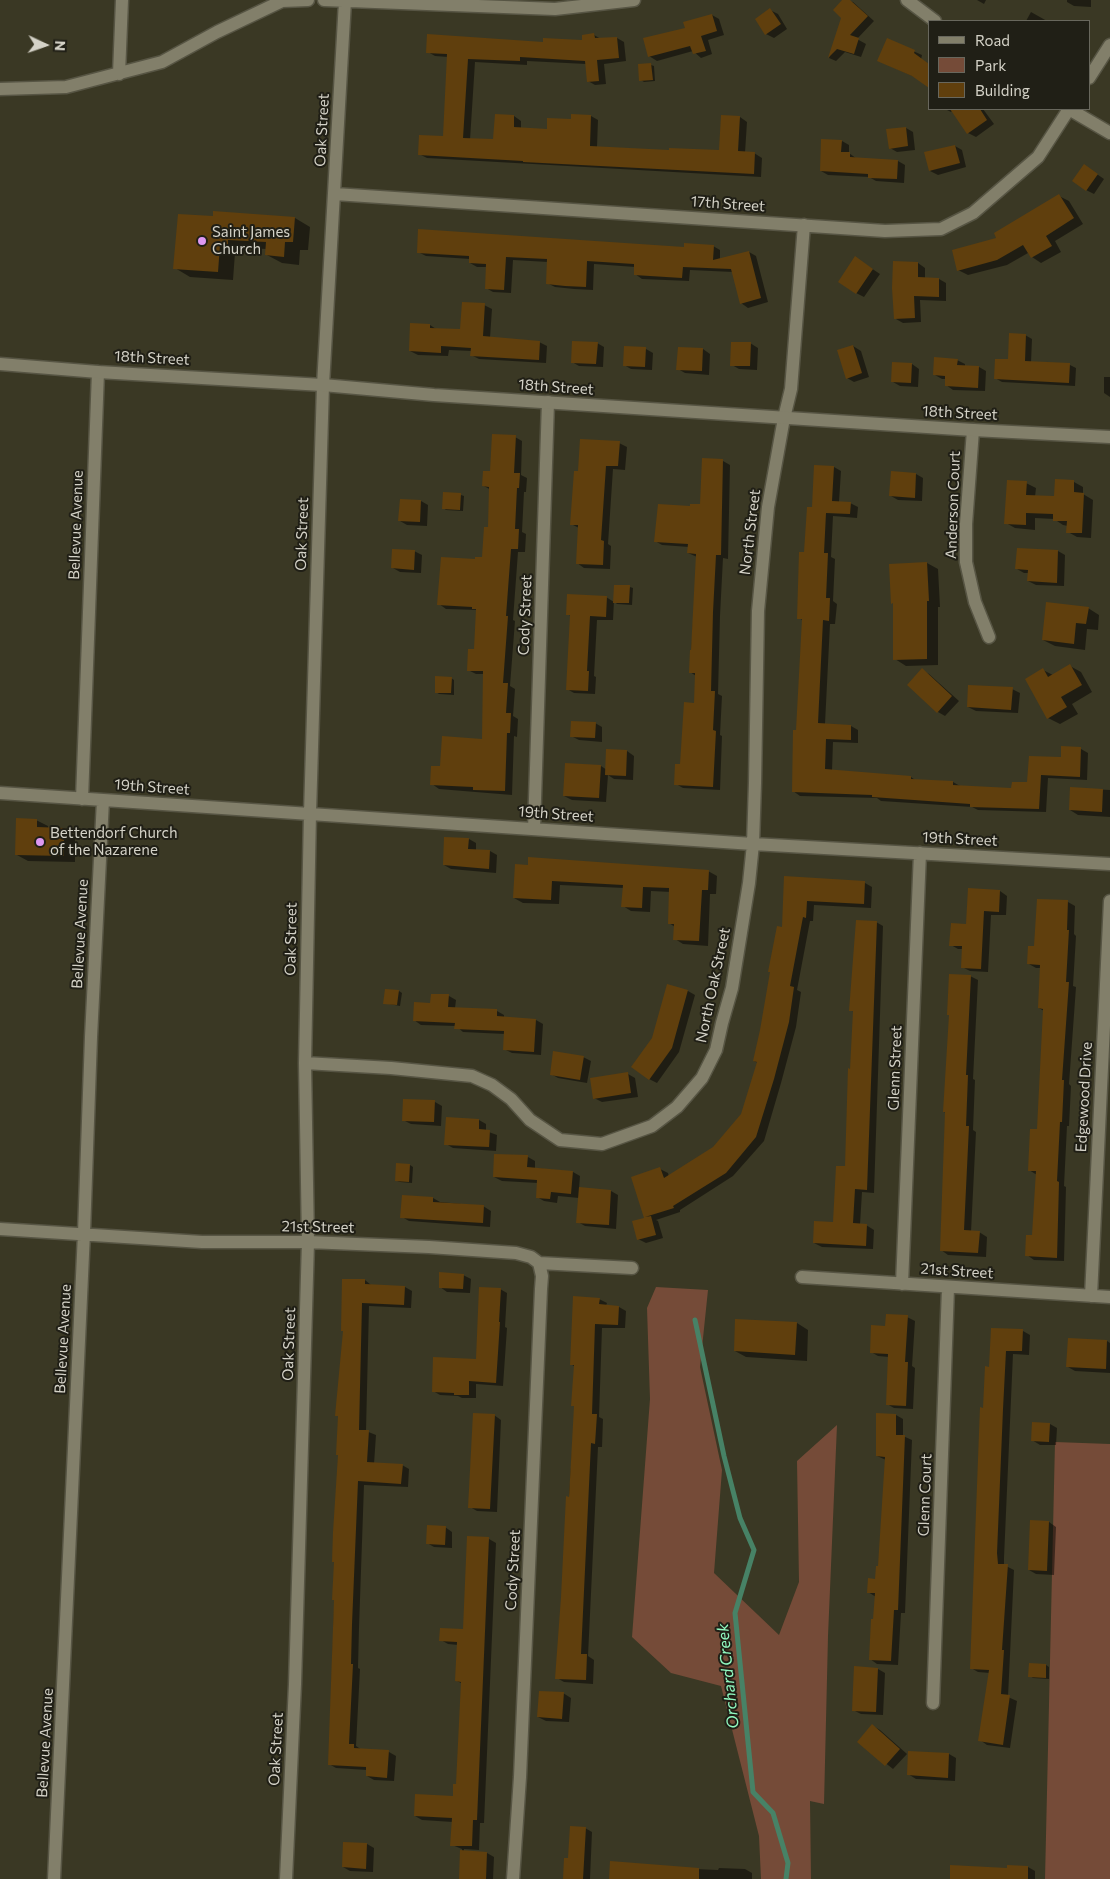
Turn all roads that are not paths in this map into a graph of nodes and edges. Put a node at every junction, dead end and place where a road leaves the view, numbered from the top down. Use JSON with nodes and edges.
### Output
{"nodes":[{"id":1,"x":122,"y":0,"type":"edge"},
{"id":2,"x":308,"y":0,"type":"edge"},
{"id":3,"x":324,"y":0,"type":"edge"},
{"id":4,"x":634,"y":0,"type":"edge"},
{"id":5,"x":907,"y":0,"type":"edge"},
{"id":6,"x":345,"y":1,"type":"edge"},
{"id":7,"x":934,"y":20,"type":"edge"},
{"id":8,"x":1110,"y":45,"type":"edge"},
{"id":9,"x":119,"y":74,"type":"junction"},
{"id":10,"x":1090,"y":76,"type":"edge"},
{"id":11,"x":0,"y":89,"type":"edge"},
{"id":12,"x":1068,"y":110,"type":"edge"},
{"id":13,"x":1071,"y":110,"type":"edge"},
{"id":14,"x":1110,"y":133,"type":"edge"},
{"id":15,"x":335,"y":194,"type":"junction"},
{"id":16,"x":804,"y":225,"type":"junction"},
{"id":17,"x":0,"y":364,"type":"edge"},
{"id":18,"x":98,"y":372,"type":"junction"},
{"id":19,"x":323,"y":385,"type":"junction"},
{"id":20,"x":548,"y":402,"type":"junction"},
{"id":21,"x":784,"y":418,"type":"junction"},
{"id":22,"x":973,"y":430,"type":"junction"},
{"id":23,"x":1110,"y":437,"type":"edge"},
{"id":24,"x":990,"y":637,"type":"dead end"},
{"id":25,"x":0,"y":793,"type":"edge"},
{"id":26,"x":82,"y":799,"type":"junction"},
{"id":27,"x":103,"y":800,"type":"junction"},
{"id":28,"x":310,"y":814,"type":"junction"},
{"id":29,"x":534,"y":829,"type":"junction"},
{"id":30,"x":753,"y":844,"type":"junction"},
{"id":31,"x":920,"y":853,"type":"junction"},
{"id":32,"x":1110,"y":864,"type":"edge"},
{"id":33,"x":1110,"y":901,"type":"edge"},
{"id":34,"x":305,"y":1063,"type":"junction"},
{"id":35,"x":0,"y":1229,"type":"edge"},
{"id":36,"x":84,"y":1234,"type":"junction"},
{"id":37,"x":308,"y":1242,"type":"junction"},
{"id":38,"x":539,"y":1263,"type":"junction"},
{"id":39,"x":632,"y":1268,"type":"dead end"},
{"id":40,"x":802,"y":1277,"type":"dead end"},
{"id":41,"x":902,"y":1284,"type":"junction"},
{"id":42,"x":948,"y":1288,"type":"junction"},
{"id":43,"x":1091,"y":1296,"type":"junction"},
{"id":44,"x":1110,"y":1297,"type":"edge"},
{"id":45,"x":933,"y":1703,"type":"dead end"},
{"id":46,"x":54,"y":1879,"type":"edge"},
{"id":47,"x":286,"y":1879,"type":"edge"},
{"id":48,"x":513,"y":1879,"type":"edge"}],
"edges":[{"from":1,"to":9,"type":"street"},
{"from":2,"to":9,"type":"street"},
{"from":3,"to":6,"type":"street"},
{"from":4,"to":6,"type":"street"},
{"from":5,"to":7,"type":"street"},
{"from":6,"to":15,"type":"street","name":"Oak Street"},
{"from":8,"to":10,"type":"street"},
{"from":9,"to":11,"type":"street"},
{"from":12,"to":16,"type":"street","name":"17th Street"},
{"from":13,"to":14,"type":"street"},
{"from":15,"to":16,"type":"street","name":"17th Street"},
{"from":15,"to":19,"type":"street","name":"Oak Street"},
{"from":16,"to":21,"type":"street","name":"North Street"},
{"from":17,"to":18,"type":"street","name":"18th Street"},
{"from":18,"to":19,"type":"street","name":"18th Street"},
{"from":18,"to":26,"type":"street","name":"Bellevue Avenue"},
{"from":19,"to":20,"type":"street","name":"18th Street"},
{"from":19,"to":28,"type":"street","name":"Oak Street"},
{"from":20,"to":21,"type":"street","name":"18th Street"},
{"from":20,"to":29,"type":"street","name":"Cody Street"},
{"from":21,"to":22,"type":"street","name":"18th Street"},
{"from":21,"to":30,"type":"street","name":"North Street"},
{"from":22,"to":23,"type":"street","name":"18th Street"},
{"from":22,"to":24,"type":"street","name":"Anderson Court"},
{"from":25,"to":26,"type":"street","name":"19th Street"},
{"from":26,"to":27,"type":"street","name":"19th Street"},
{"from":27,"to":28,"type":"street","name":"19th Street"},
{"from":27,"to":36,"type":"street","name":"Bellevue Avenue"},
{"from":28,"to":29,"type":"street","name":"19th Street"},
{"from":28,"to":34,"type":"street","name":"Oak Street"},
{"from":29,"to":30,"type":"street","name":"19th Street"},
{"from":30,"to":31,"type":"street","name":"19th Street"},
{"from":30,"to":34,"type":"street","name":"North Oak Street"},
{"from":31,"to":32,"type":"street","name":"19th Street"},
{"from":31,"to":41,"type":"street","name":"Glenn Street"},
{"from":33,"to":43,"type":"street","name":"Edgewood Drive"},
{"from":34,"to":37,"type":"street","name":"Oak Street"},
{"from":35,"to":36,"type":"street","name":"21st Street"},
{"from":36,"to":37,"type":"street","name":"21st Street"},
{"from":36,"to":46,"type":"street","name":"Bellevue Avenue"},
{"from":37,"to":38,"type":"street","name":"21st Street"},
{"from":37,"to":47,"type":"street","name":"Oak Street"},
{"from":38,"to":39,"type":"street","name":"21st Street"},
{"from":38,"to":48,"type":"street","name":"Cody Street"},
{"from":40,"to":41,"type":"street","name":"21st Street"},
{"from":41,"to":42,"type":"street","name":"21st Street"},
{"from":42,"to":43,"type":"street","name":"21st Street"},
{"from":42,"to":45,"type":"street","name":"Glenn Court"},
{"from":43,"to":44,"type":"street","name":"21st Street"}]}
